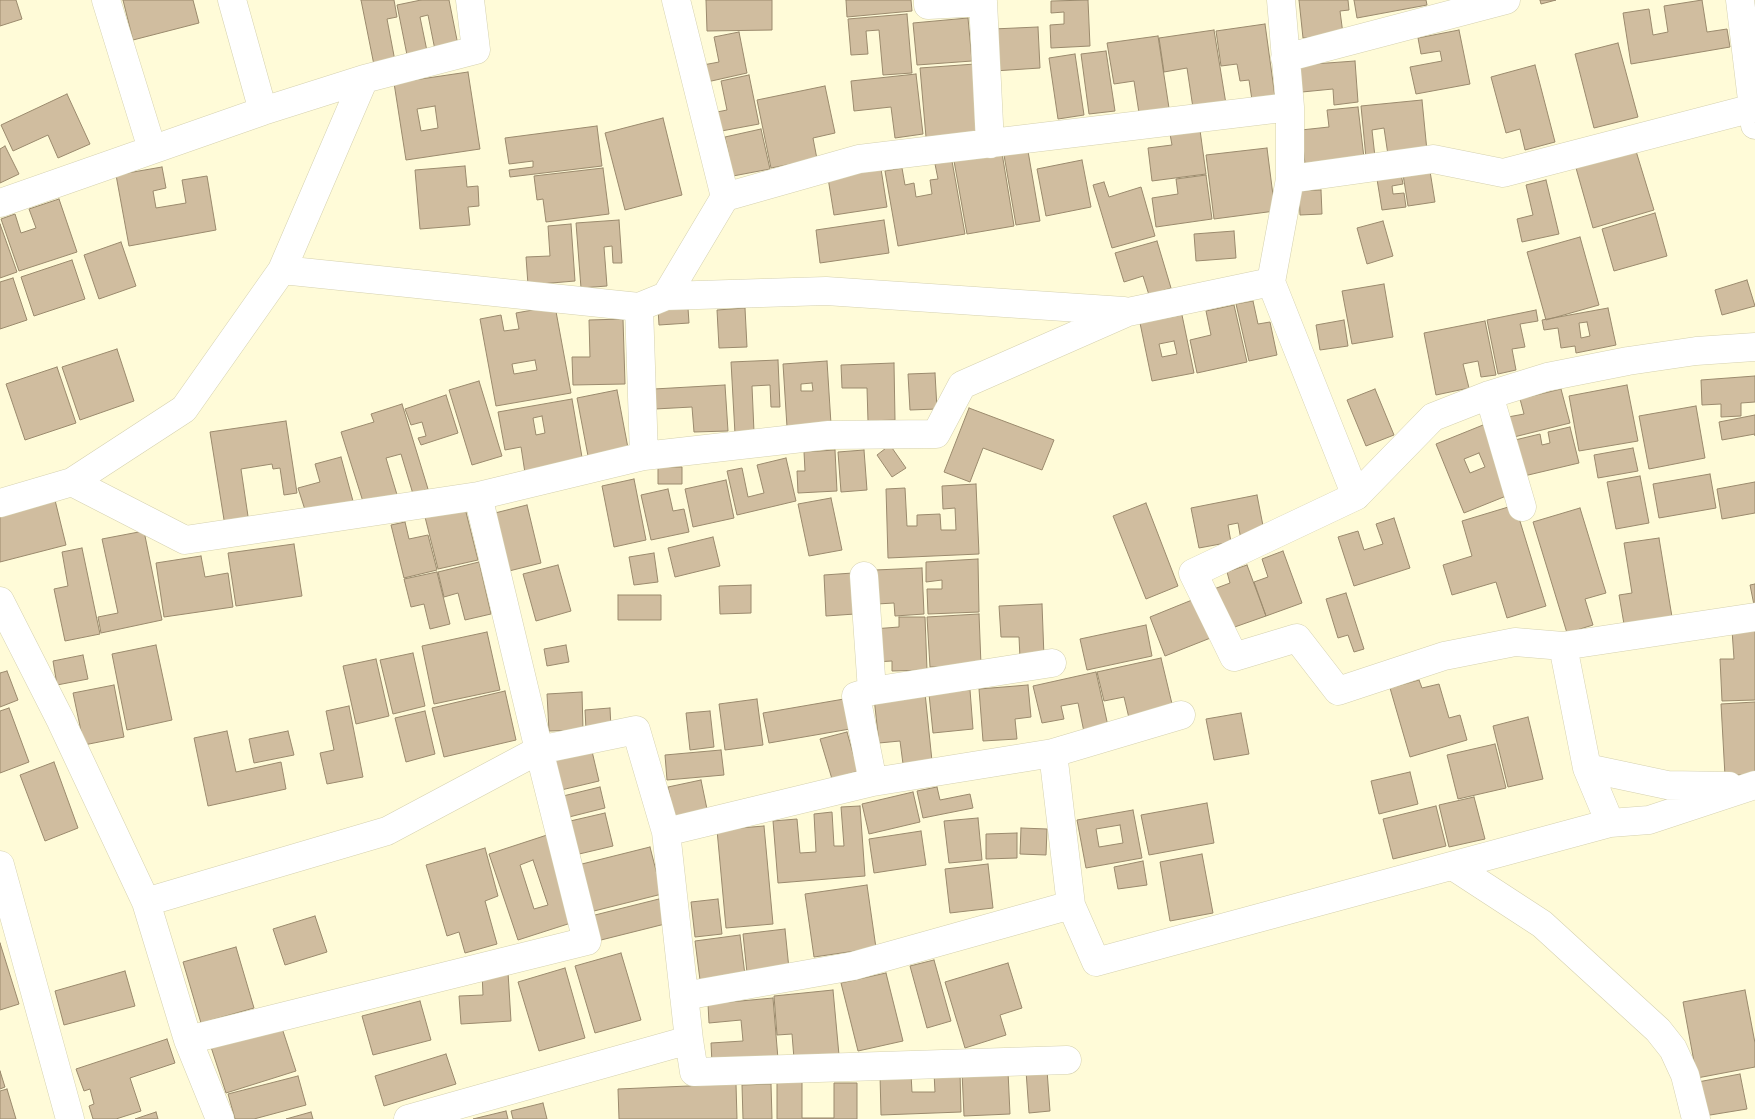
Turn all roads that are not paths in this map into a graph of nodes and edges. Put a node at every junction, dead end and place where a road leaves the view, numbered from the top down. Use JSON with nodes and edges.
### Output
{"nodes":[{"id":1,"x":106,"y":0,"type":"edge"},
{"id":2,"x":232,"y":0,"type":"edge"},
{"id":3,"x":470,"y":0,"type":"edge"},
{"id":4,"x":676,"y":0,"type":"edge"},
{"id":5,"x":928,"y":0,"type":"edge"},
{"id":6,"x":1281,"y":0,"type":"edge"},
{"id":7,"x":1506,"y":0,"type":"edge"},
{"id":8,"x":1740,"y":0,"type":"edge"},
{"id":9,"x":1285,"y":58,"type":"junction"},
{"id":10,"x":364,"y":79,"type":"junction"},
{"id":11,"x":1290,"y":107,"type":"junction"},
{"id":12,"x":263,"y":111,"type":"junction"},
{"id":13,"x":1754,"y":118,"type":"edge"},
{"id":14,"x":990,"y":144,"type":"junction"},
{"id":15,"x":152,"y":149,"type":"junction"},
{"id":16,"x":1290,"y":179,"type":"junction"},
{"id":17,"x":725,"y":197,"type":"junction"},
{"id":18,"x":0,"y":203,"type":"edge"},
{"id":19,"x":282,"y":270,"type":"junction"},
{"id":20,"x":1271,"y":282,"type":"junction"},
{"id":21,"x":666,"y":296,"type":"junction"},
{"id":22,"x":639,"y":307,"type":"junction"},
{"id":23,"x":1128,"y":312,"type":"junction"},
{"id":24,"x":1755,"y":346,"type":"edge"},
{"id":25,"x":1489,"y":395,"type":"junction"},
{"id":26,"x":644,"y":456,"type":"junction"},
{"id":27,"x":72,"y":482,"type":"junction"},
{"id":28,"x":478,"y":496,"type":"junction"},
{"id":29,"x":1356,"y":496,"type":"junction"},
{"id":30,"x":0,"y":503,"type":"edge"},
{"id":31,"x":1522,"y":507,"type":"dead end"},
{"id":32,"x":864,"y":576,"type":"dead end"},
{"id":33,"x":0,"y":600,"type":"edge"},
{"id":34,"x":1755,"y":618,"type":"edge"},
{"id":35,"x":1563,"y":646,"type":"junction"},
{"id":36,"x":1052,"y":662,"type":"dead end"},
{"id":37,"x":872,"y":691,"type":"junction"},
{"id":38,"x":1180,"y":715,"type":"dead end"},
{"id":39,"x":539,"y":750,"type":"junction"},
{"id":40,"x":1053,"y":753,"type":"junction"},
{"id":41,"x":1587,"y":768,"type":"junction"},
{"id":42,"x":873,"y":782,"type":"junction"},
{"id":43,"x":1753,"y":787,"type":"edge"},
{"id":44,"x":1610,"y":824,"type":"junction"},
{"id":45,"x":666,"y":832,"type":"junction"},
{"id":46,"x":0,"y":864,"type":"edge"},
{"id":47,"x":1453,"y":866,"type":"junction"},
{"id":48,"x":146,"y":902,"type":"junction"},
{"id":49,"x":1072,"y":905,"type":"junction"},
{"id":50,"x":684,"y":996,"type":"junction"},
{"id":51,"x":188,"y":1040,"type":"junction"},
{"id":52,"x":689,"y":1040,"type":"junction"},
{"id":53,"x":1067,"y":1060,"type":"dead end"},
{"id":54,"x":70,"y":1119,"type":"edge"},
{"id":55,"x":220,"y":1119,"type":"edge"},
{"id":56,"x":408,"y":1119,"type":"edge"},
{"id":57,"x":1696,"y":1119,"type":"edge"}],
"edges":[{"from":1,"to":15,"type":"street"},
{"from":2,"to":12,"type":"street"},
{"from":3,"to":10,"type":"street"},
{"from":4,"to":17,"type":"street"},
{"from":5,"to":14,"type":"street"},
{"from":6,"to":9,"type":"street"},
{"from":7,"to":9,"type":"street"},
{"from":8,"to":13,"type":"street"},
{"from":9,"to":11,"type":"street"},
{"from":10,"to":12,"type":"street"},
{"from":10,"to":19,"type":"street"},
{"from":11,"to":14,"type":"street"},
{"from":11,"to":16,"type":"street"},
{"from":12,"to":15,"type":"street"},
{"from":13,"to":16,"type":"street"},
{"from":14,"to":17,"type":"street"},
{"from":15,"to":18,"type":"street"},
{"from":16,"to":20,"type":"street"},
{"from":17,"to":21,"type":"street"},
{"from":19,"to":22,"type":"street"},
{"from":19,"to":27,"type":"street"},
{"from":20,"to":23,"type":"street"},
{"from":20,"to":29,"type":"street"},
{"from":21,"to":22,"type":"street"},
{"from":21,"to":23,"type":"street"},
{"from":22,"to":26,"type":"street"},
{"from":23,"to":26,"type":"street"},
{"from":24,"to":25,"type":"street"},
{"from":25,"to":29,"type":"street"},
{"from":25,"to":31,"type":"street"},
{"from":26,"to":28,"type":"street"},
{"from":27,"to":28,"type":"street"},
{"from":27,"to":30,"type":"street"},
{"from":28,"to":39,"type":"street"},
{"from":29,"to":35,"type":"street"},
{"from":32,"to":37,"type":"street"},
{"from":33,"to":48,"type":"street"},
{"from":34,"to":35,"type":"street"},
{"from":35,"to":41,"type":"street"},
{"from":36,"to":37,"type":"street"},
{"from":37,"to":42,"type":"street"},
{"from":38,"to":40,"type":"street"},
{"from":39,"to":45,"type":"street"},
{"from":39,"to":48,"type":"street"},
{"from":39,"to":51,"type":"street"},
{"from":40,"to":42,"type":"street"},
{"from":40,"to":49,"type":"street"},
{"from":41,"to":43,"type":"street"},
{"from":41,"to":44,"type":"street"},
{"from":42,"to":45,"type":"street"},
{"from":43,"to":44,"type":"street"},
{"from":44,"to":47,"type":"street"},
{"from":45,"to":50,"type":"street"},
{"from":46,"to":54,"type":"street"},
{"from":47,"to":49,"type":"street"},
{"from":47,"to":57,"type":"street"},
{"from":48,"to":51,"type":"street"},
{"from":49,"to":50,"type":"street"},
{"from":50,"to":52,"type":"street"},
{"from":51,"to":55,"type":"street"},
{"from":52,"to":53,"type":"street"},
{"from":52,"to":56,"type":"street"}]}
